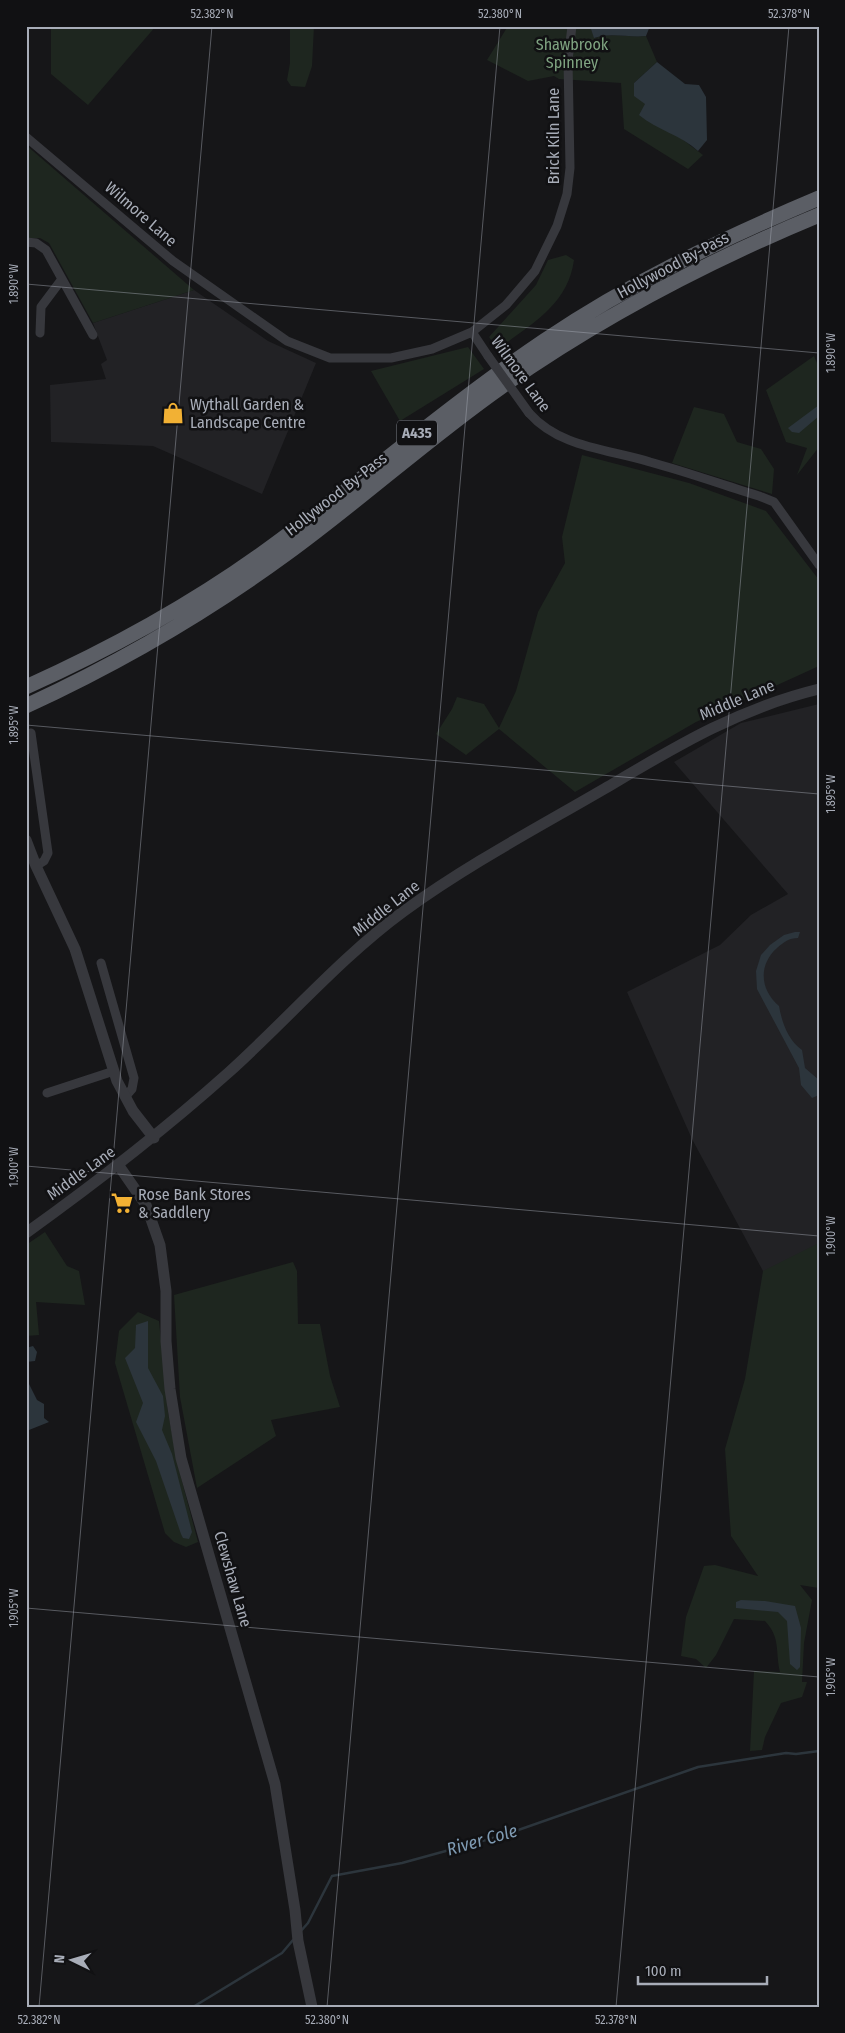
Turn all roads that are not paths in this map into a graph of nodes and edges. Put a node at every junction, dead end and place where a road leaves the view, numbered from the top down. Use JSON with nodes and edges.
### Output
{"nodes":[{"id":1,"x":572,"y":26,"type":"edge"},
{"id":2,"x":26,"y":137,"type":"edge"},
{"id":3,"x":819,"y":198,"type":"edge"},
{"id":4,"x":819,"y":215,"type":"edge"},
{"id":5,"x":26,"y":242,"type":"edge"},
{"id":6,"x":62,"y":279,"type":"junction"},
{"id":7,"x":472,"y":332,"type":"junction"},
{"id":8,"x":40,"y":334,"type":"dead end"},
{"id":9,"x":92,"y":335,"type":"dead end"},
{"id":10,"x":819,"y":565,"type":"edge"},
{"id":11,"x":27,"y":686,"type":"edge"},
{"id":12,"x":819,"y":689,"type":"edge"},
{"id":13,"x":28,"y":706,"type":"edge"},
{"id":14,"x":31,"y":733,"type":"dead end"},
{"id":15,"x":26,"y":840,"type":"edge"},
{"id":16,"x":36,"y":866,"type":"junction"},
{"id":17,"x":101,"y":963,"type":"dead end"},
{"id":18,"x":114,"y":1071,"type":"junction"},
{"id":19,"x":47,"y":1094,"type":"dead end"},
{"id":20,"x":125,"y":1097,"type":"junction"},
{"id":21,"x":154,"y":1138,"type":"junction"},
{"id":22,"x":119,"y":1166,"type":"junction"},
{"id":23,"x":26,"y":1233,"type":"edge"},
{"id":24,"x":312,"y":2007,"type":"edge"}],
"edges":[{"from":1,"to":7,"type":"street","name":"Brick Kiln Lane"},
{"from":2,"to":7,"type":"street","name":"Wilmore Lane"},
{"from":3,"to":11,"type":"highway","name":"Hollywood By-Pass","number":"A435"},
{"from":4,"to":13,"type":"highway","name":"Hollywood By-Pass","number":"A435"},
{"from":5,"to":6,"type":"street"},
{"from":6,"to":8,"type":"street"},
{"from":6,"to":9,"type":"street"},
{"from":7,"to":10,"type":"street","name":"Wilmore Lane","bridge":true},
{"from":12,"to":21,"type":"street","name":"Middle Lane"},
{"from":14,"to":16,"type":"street"},
{"from":15,"to":16,"type":"street"},
{"from":16,"to":18,"type":"street"},
{"from":17,"to":20,"type":"street"},
{"from":18,"to":19,"type":"street"},
{"from":18,"to":20,"type":"street"},
{"from":20,"to":21,"type":"street"},
{"from":21,"to":22,"type":"street","name":"Middle Lane"},
{"from":22,"to":23,"type":"street","name":"Middle Lane"},
{"from":22,"to":24,"type":"street","name":"Clewshaw Lane"}]}
